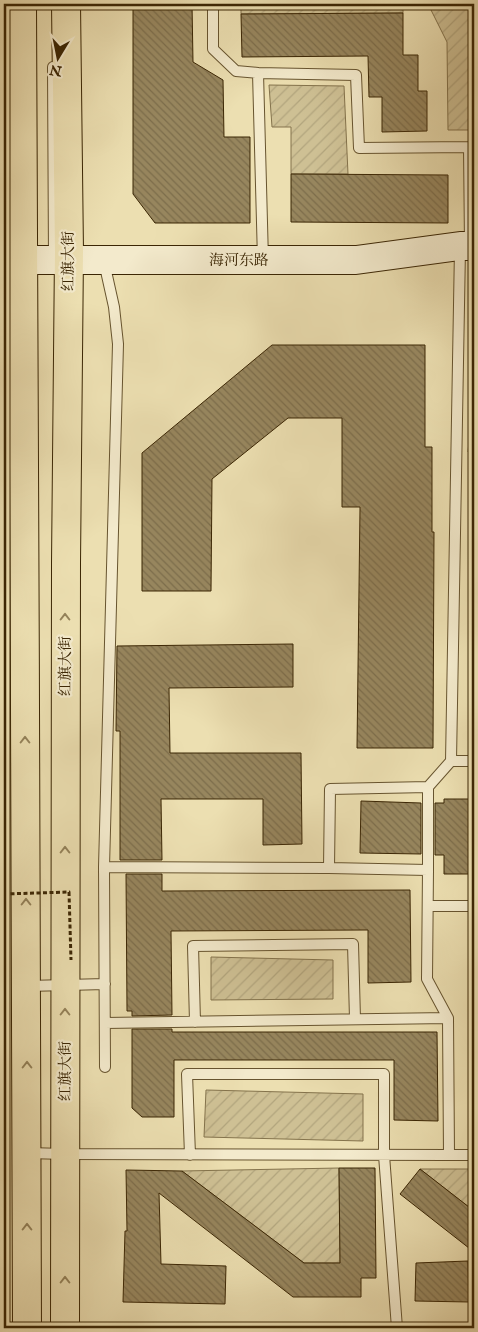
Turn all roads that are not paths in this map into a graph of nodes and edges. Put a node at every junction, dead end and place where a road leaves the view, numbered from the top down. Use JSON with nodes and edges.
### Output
{"nodes":[{"id":1,"x":22,"y":4,"type":"edge"},
{"id":2,"x":66,"y":4,"type":"edge"},
{"id":3,"x":213,"y":4,"type":"edge"},
{"id":4,"x":53,"y":53,"type":"dead end"},
{"id":5,"x":258,"y":73,"type":"junction"},
{"id":6,"x":471,"y":147,"type":"edge"},
{"id":7,"x":468,"y":246,"type":"edge"},
{"id":8,"x":61,"y":259,"type":"junction"},
{"id":9,"x":104,"y":259,"type":"junction"},
{"id":10,"x":12,"y":260,"type":"edge"},
{"id":11,"x":263,"y":260,"type":"junction"},
{"id":12,"x":451,"y":761,"type":"junction"},
{"id":13,"x":474,"y":761,"type":"edge"},
{"id":14,"x":428,"y":787,"type":"junction"},
{"id":15,"x":104,"y":867,"type":"junction"},
{"id":16,"x":329,"y":868,"type":"junction"},
{"id":17,"x":428,"y":870,"type":"junction"},
{"id":18,"x":428,"y":906,"type":"junction"},
{"id":19,"x":474,"y":906,"type":"edge"},
{"id":20,"x":68,"y":972,"type":"junction"},
{"id":21,"x":104,"y":984,"type":"junction"},
{"id":22,"x":27,"y":986,"type":"junction"},
{"id":23,"x":448,"y":1018,"type":"junction"},
{"id":24,"x":355,"y":1019,"type":"junction"},
{"id":25,"x":195,"y":1022,"type":"junction"},
{"id":26,"x":105,"y":1023,"type":"junction"},
{"id":27,"x":105,"y":1067,"type":"dead end"},
{"id":28,"x":28,"y":1153,"type":"junction"},
{"id":29,"x":65,"y":1154,"type":"junction"},
{"id":30,"x":190,"y":1155,"type":"junction"},
{"id":31,"x":384,"y":1155,"type":"junction"},
{"id":32,"x":474,"y":1155,"type":"edge"},
{"id":33,"x":449,"y":1156,"type":"junction"},
{"id":34,"x":27,"y":1328,"type":"edge"},
{"id":35,"x":65,"y":1328,"type":"edge"},
{"id":36,"x":397,"y":1328,"type":"edge"}],
"edges":[{"from":1,"to":10,"type":"main road"},
{"from":2,"to":8,"type":"main road","name":"红旗大街"},
{"from":3,"to":5,"type":"lane"},
{"from":4,"to":8,"type":"lane"},
{"from":5,"to":6,"type":"lane"},
{"from":5,"to":11,"type":"lane"},
{"from":6,"to":7,"type":"lane"},
{"from":7,"to":11,"type":"street","name":"海河东路"},
{"from":7,"to":12,"type":"lane"},
{"from":8,"to":9,"type":"street","name":"海河东路"},
{"from":8,"to":10,"type":"street","name":"海河东路"},
{"from":20,"to":8,"type":"main road","name":"红旗大街","one_way":true},
{"from":9,"to":11,"type":"street","name":"海河东路"},
{"from":9,"to":15,"type":"lane"},
{"from":22,"to":10,"type":"main road","one_way":true},
{"from":12,"to":13,"type":"lane"},
{"from":12,"to":14,"type":"lane"},
{"from":14,"to":16,"type":"lane"},
{"from":14,"to":17,"type":"lane"},
{"from":15,"to":16,"type":"lane"},
{"from":15,"to":21,"type":"lane"},
{"from":16,"to":17,"type":"lane"},
{"from":17,"to":18,"type":"lane"},
{"from":18,"to":19,"type":"lane"},
{"from":18,"to":23,"type":"lane"},
{"from":20,"to":21,"type":"lane"},
{"from":20,"to":22,"type":"lane"},
{"from":29,"to":20,"type":"main road","name":"红旗大街","one_way":true},
{"from":21,"to":26,"type":"lane"},
{"from":28,"to":22,"type":"main road","one_way":true},
{"from":23,"to":24,"type":"lane"},
{"from":23,"to":33,"type":"lane"},
{"from":24,"to":25,"type":"lane"},
{"from":24,"to":25,"type":"lane"},
{"from":25,"to":26,"type":"lane"},
{"from":26,"to":27,"type":"lane"},
{"from":28,"to":29,"type":"lane"},
{"from":34,"to":28,"type":"main road","one_way":true},
{"from":29,"to":30,"type":"lane"},
{"from":35,"to":29,"type":"main road","name":"红旗大街","one_way":true},
{"from":30,"to":31,"type":"lane"},
{"from":30,"to":31,"type":"lane"},
{"from":31,"to":33,"type":"lane"},
{"from":31,"to":36,"type":"lane"},
{"from":32,"to":33,"type":"lane"}]}
